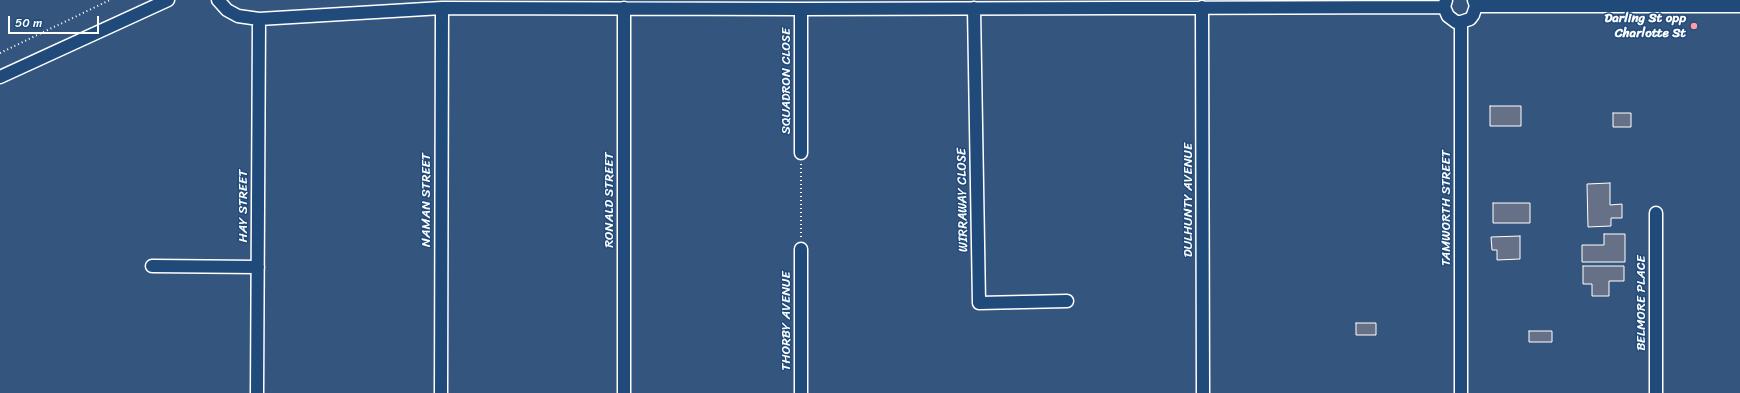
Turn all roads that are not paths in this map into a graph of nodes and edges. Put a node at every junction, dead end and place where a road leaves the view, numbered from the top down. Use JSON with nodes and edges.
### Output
{"nodes":[{"id":1,"x":168,"y":0,"type":"edge"},
{"id":2,"x":218,"y":0,"type":"edge"},
{"id":3,"x":1475,"y":3,"type":"edge"},
{"id":4,"x":1642,"y":3,"type":"edge"},
{"id":5,"x":693,"y":4,"type":"edge"},
{"id":6,"x":1445,"y":4,"type":"edge"},
{"id":7,"x":1740,"y":6,"type":"edge"},
{"id":8,"x":1202,"y":7,"type":"junction"},
{"id":9,"x":442,"y":8,"type":"junction"},
{"id":10,"x":624,"y":8,"type":"junction"},
{"id":11,"x":974,"y":8,"type":"junction"},
{"id":12,"x":801,"y":9,"type":"junction"},
{"id":13,"x":259,"y":19,"type":"junction"},
{"id":14,"x":1461,"y":22,"type":"junction"},
{"id":15,"x":0,"y":77,"type":"edge"},
{"id":16,"x":802,"y":152,"type":"road end"},
{"id":17,"x":1656,"y":213,"type":"dead end"},
{"id":18,"x":801,"y":249,"type":"road end"},
{"id":19,"x":152,"y":266,"type":"dead end"},
{"id":20,"x":258,"y":267,"type":"junction"},
{"id":21,"x":1067,"y":301,"type":"dead end"},
{"id":22,"x":257,"y":393,"type":"edge"},
{"id":23,"x":441,"y":393,"type":"edge"},
{"id":24,"x":624,"y":393,"type":"edge"},
{"id":25,"x":802,"y":393,"type":"edge"},
{"id":26,"x":1203,"y":393,"type":"edge"},
{"id":27,"x":1461,"y":393,"type":"edge"},
{"id":28,"x":1656,"y":393,"type":"edge"}],
"edges":[{"from":1,"to":15,"type":"street"},
{"from":2,"to":13,"type":"street"},
{"from":3,"to":4,"type":"street"},
{"from":3,"to":14,"type":"street"},
{"from":4,"to":7,"type":"street"},
{"from":5,"to":10,"type":"street"},
{"from":5,"to":12,"type":"street"},
{"from":6,"to":8,"type":"street"},
{"from":6,"to":14,"type":"street"},
{"from":8,"to":11,"type":"street"},
{"from":8,"to":26,"type":"street","name":"DULHUNTY AVENUE"},
{"from":9,"to":10,"type":"street"},
{"from":9,"to":13,"type":"street"},
{"from":9,"to":23,"type":"street","name":"NAMAN STREET"},
{"from":10,"to":24,"type":"street","name":"RONALD STREET"},
{"from":11,"to":12,"type":"street"},
{"from":11,"to":21,"type":"street","name":"WIRRAWAY CLOSE"},
{"from":12,"to":16,"type":"street","name":"SQUADRON CLOSE"},
{"from":13,"to":20,"type":"street","name":"HAY STREET"},
{"from":14,"to":27,"type":"street","name":"TAMWORTH STREET"},
{"from":17,"to":28,"type":"street","name":"BELMORE PLACE"},
{"from":18,"to":25,"type":"street","name":"THORBY AVENUE"},
{"from":19,"to":20,"type":"street"},
{"from":20,"to":22,"type":"street","name":"HAY STREET"}]}
